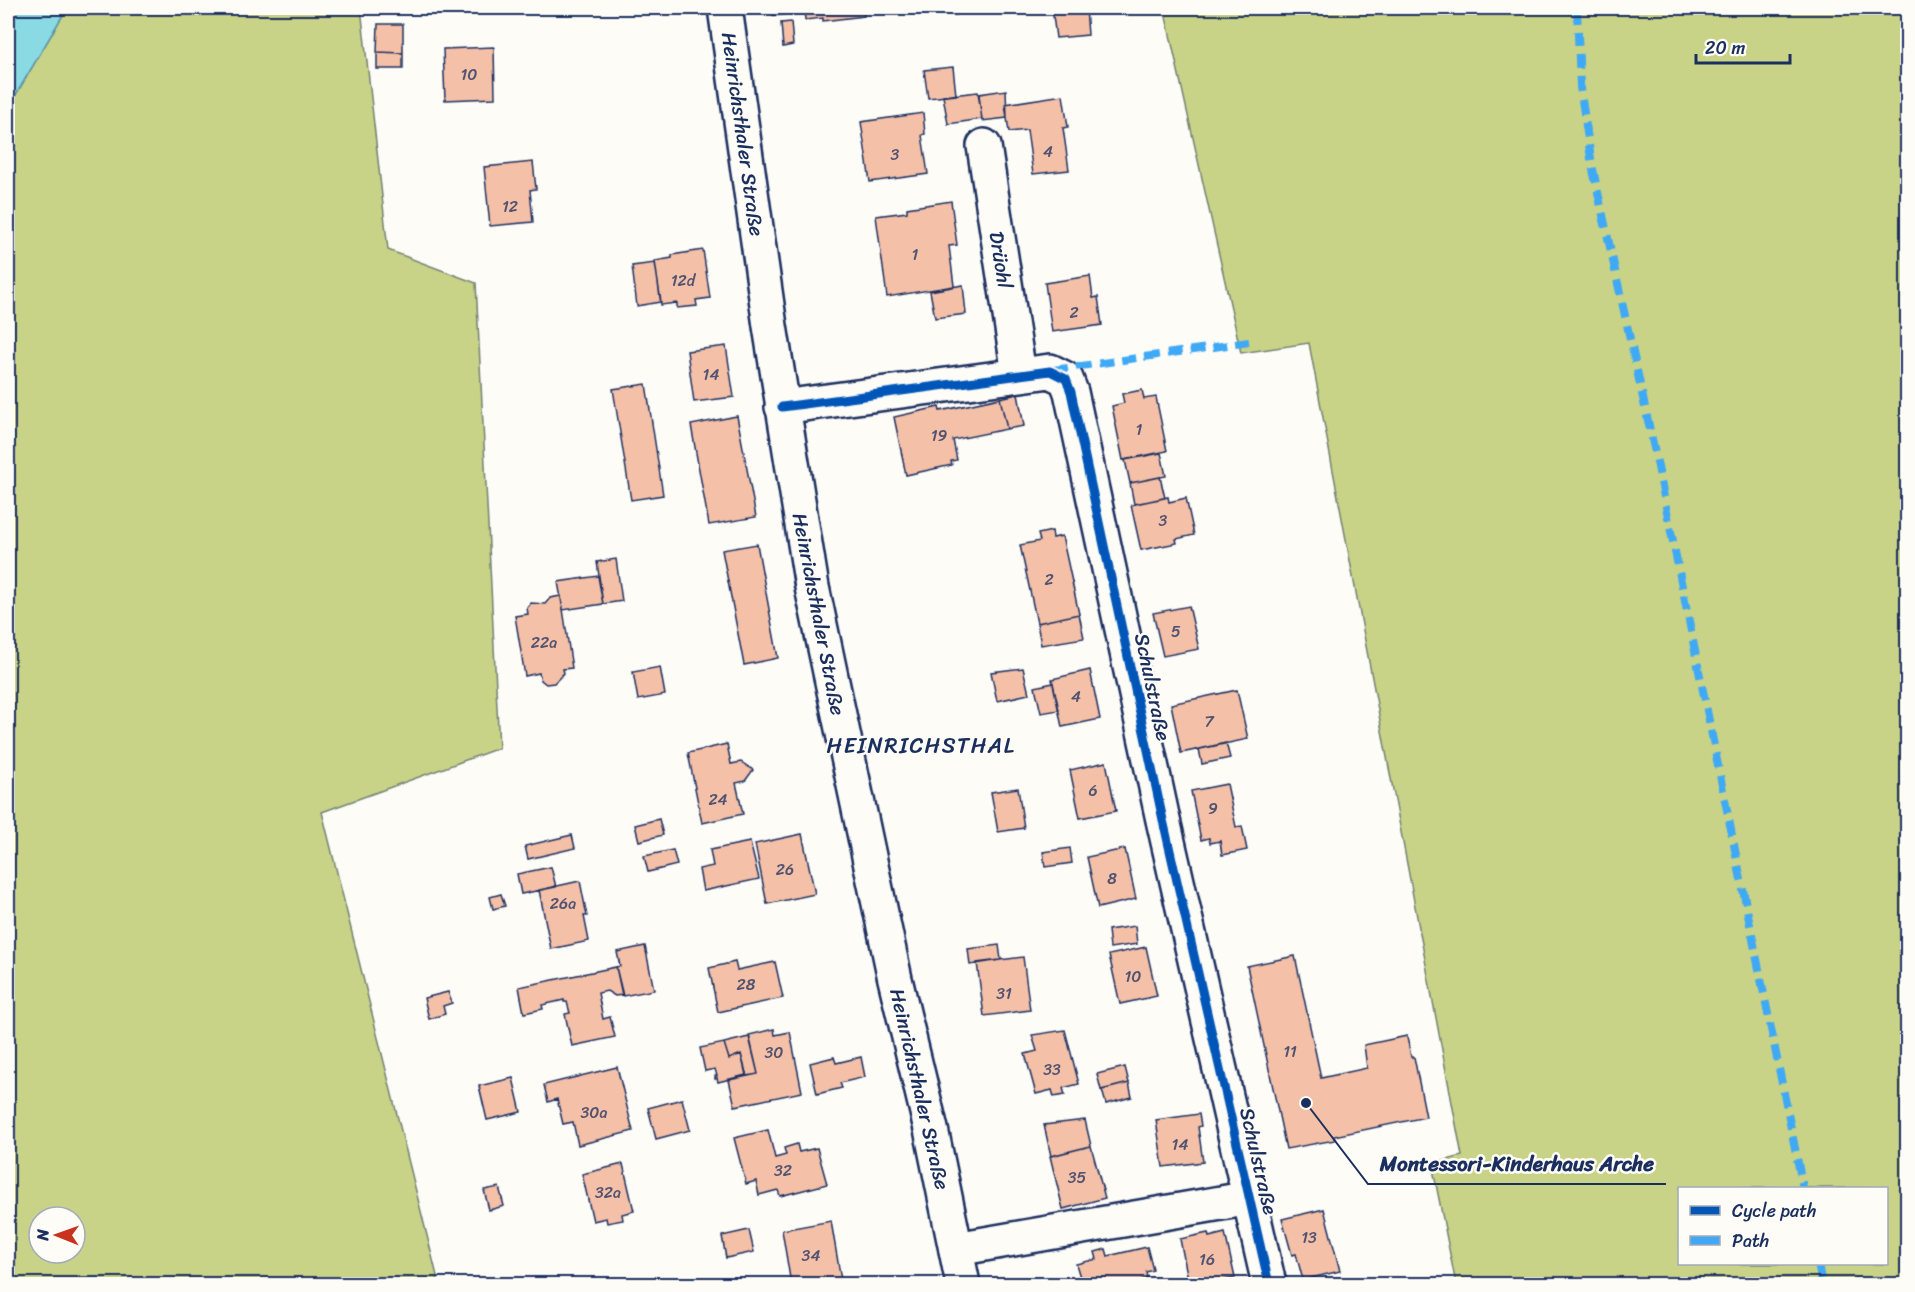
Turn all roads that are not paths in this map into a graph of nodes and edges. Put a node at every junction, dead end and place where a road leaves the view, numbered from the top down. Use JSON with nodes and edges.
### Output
{"nodes":[{"id":1,"x":725,"y":8,"type":"edge"},
{"id":2,"x":984,"y":146,"type":"dead end"},
{"id":3,"x":1019,"y":374,"type":"junction"},
{"id":4,"x":782,"y":407,"type":"junction"},
{"id":5,"x":1250,"y":1198,"type":"junction"},
{"id":6,"x":956,"y":1249,"type":"junction"},
{"id":7,"x":963,"y":1284,"type":"edge"},
{"id":8,"x":1269,"y":1284,"type":"edge"}],
"edges":[{"from":1,"to":4,"type":"street","name":"Heinrichsthaler Straße"},
{"from":2,"to":3,"type":"street","name":"Drüohl"},
{"from":3,"to":4,"type":"street","name":"Schulstraße"},
{"from":3,"to":5,"type":"street","name":"Schulstraße"},
{"from":4,"to":6,"type":"street","name":"Heinrichsthaler Straße"},
{"from":5,"to":6,"type":"street","name":"Schulstraße"},
{"from":5,"to":8,"type":"street","name":"Schulstraße"},
{"from":6,"to":7,"type":"street","name":"Heinrichsthaler Straße"}]}
